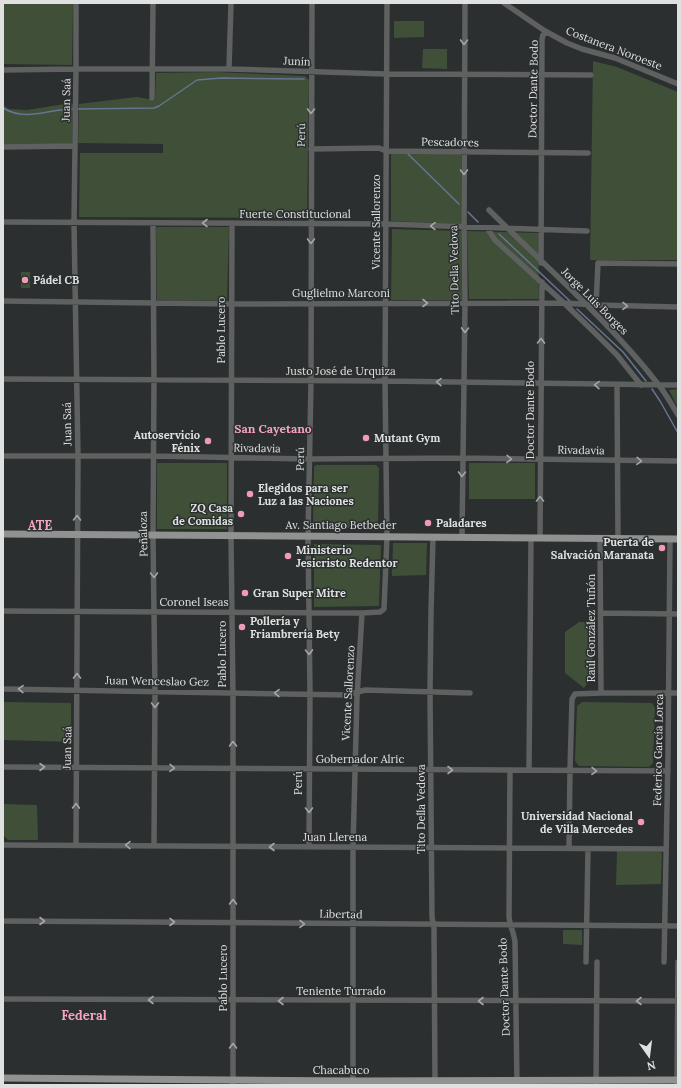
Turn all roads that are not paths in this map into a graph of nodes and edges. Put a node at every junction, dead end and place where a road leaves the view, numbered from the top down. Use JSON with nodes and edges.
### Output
{"nodes":[{"id":1,"x":76,"y":3,"type":"edge"},
{"id":2,"x":153,"y":3,"type":"edge"},
{"id":3,"x":231,"y":3,"type":"edge"},
{"id":4,"x":312,"y":3,"type":"edge"},
{"id":5,"x":387,"y":3,"type":"edge"},
{"id":6,"x":465,"y":3,"type":"edge"},
{"id":7,"x":504,"y":3,"type":"edge"},
{"id":8,"x":547,"y":32,"type":"junction"},
{"id":9,"x":76,"y":69,"type":"junction"},
{"id":10,"x":152,"y":69,"type":"junction"},
{"id":11,"x":229,"y":69,"type":"junction"},
{"id":12,"x":3,"y":70,"type":"edge"},
{"id":13,"x":311,"y":72,"type":"junction"},
{"id":14,"x":386,"y":74,"type":"junction"},
{"id":15,"x":464,"y":74,"type":"junction"},
{"id":16,"x":542,"y":75,"type":"junction"},
{"id":17,"x":591,"y":75,"type":"dead end"},
{"id":18,"x":678,"y":84,"type":"edge"},
{"id":19,"x":152,"y":98,"type":"dead end"},
{"id":20,"x":75,"y":146,"type":"junction"},
{"id":21,"x":3,"y":147,"type":"edge"},
{"id":22,"x":311,"y":148,"type":"junction"},
{"id":23,"x":386,"y":151,"type":"junction"},
{"id":24,"x":464,"y":152,"type":"junction"},
{"id":25,"x":542,"y":152,"type":"junction"},
{"id":26,"x":588,"y":153,"type":"dead end"},
{"id":27,"x":488,"y":210,"type":"dead end"},
{"id":28,"x":3,"y":222,"type":"edge"},
{"id":29,"x":74,"y":223,"type":"junction"},
{"id":30,"x":153,"y":223,"type":"junction"},
{"id":31,"x":232,"y":223,"type":"junction"},
{"id":32,"x":311,"y":224,"type":"junction"},
{"id":33,"x":386,"y":224,"type":"junction"},
{"id":34,"x":464,"y":227,"type":"junction"},
{"id":35,"x":487,"y":228,"type":"junction"},
{"id":36,"x":507,"y":228,"type":"junction"},
{"id":37,"x":542,"y":230,"type":"junction"},
{"id":38,"x":587,"y":231,"type":"dead end"},
{"id":39,"x":541,"y":264,"type":"junction"},
{"id":40,"x":678,"y":264,"type":"edge"},
{"id":41,"x":542,"y":282,"type":"junction"},
{"id":42,"x":3,"y":302,"type":"edge"},
{"id":43,"x":74,"y":302,"type":"junction"},
{"id":44,"x":154,"y":303,"type":"junction"},
{"id":45,"x":386,"y":303,"type":"junction"},
{"id":46,"x":465,"y":303,"type":"junction"},
{"id":47,"x":542,"y":303,"type":"junction"},
{"id":48,"x":564,"y":303,"type":"junction"},
{"id":49,"x":231,"y":304,"type":"junction"},
{"id":50,"x":310,"y":304,"type":"junction"},
{"id":51,"x":586,"y":304,"type":"junction"},
{"id":52,"x":596,"y":305,"type":"junction"},
{"id":53,"x":678,"y":307,"type":"edge"},
{"id":54,"x":3,"y":379,"type":"edge"},
{"id":55,"x":76,"y":379,"type":"junction"},
{"id":56,"x":154,"y":381,"type":"junction"},
{"id":57,"x":232,"y":381,"type":"junction"},
{"id":58,"x":311,"y":381,"type":"junction"},
{"id":59,"x":385,"y":381,"type":"junction"},
{"id":60,"x":464,"y":382,"type":"junction"},
{"id":61,"x":540,"y":384,"type":"junction"},
{"id":62,"x":617,"y":385,"type":"junction"},
{"id":63,"x":642,"y":385,"type":"junction"},
{"id":64,"x":659,"y":385,"type":"junction"},
{"id":65,"x":678,"y":385,"type":"edge"},
{"id":66,"x":678,"y":415,"type":"edge"},
{"id":67,"x":3,"y":456,"type":"edge"},
{"id":68,"x":153,"y":456,"type":"junction"},
{"id":69,"x":78,"y":457,"type":"junction"},
{"id":70,"x":231,"y":458,"type":"junction"},
{"id":71,"x":386,"y":458,"type":"junction"},
{"id":72,"x":463,"y":458,"type":"junction"},
{"id":73,"x":310,"y":459,"type":"junction"},
{"id":74,"x":540,"y":459,"type":"junction"},
{"id":75,"x":617,"y":460,"type":"junction"},
{"id":76,"x":678,"y":461,"type":"edge"},
{"id":77,"x":3,"y":534,"type":"edge"},
{"id":78,"x":77,"y":535,"type":"junction"},
{"id":79,"x":153,"y":536,"type":"junction"},
{"id":80,"x":231,"y":536,"type":"junction"},
{"id":81,"x":308,"y":536,"type":"junction"},
{"id":82,"x":386,"y":537,"type":"junction"},
{"id":83,"x":433,"y":537,"type":"junction"},
{"id":84,"x":462,"y":537,"type":"junction"},
{"id":85,"x":531,"y":538,"type":"junction"},
{"id":86,"x":540,"y":538,"type":"junction"},
{"id":87,"x":600,"y":538,"type":"junction"},
{"id":88,"x":618,"y":539,"type":"junction"},
{"id":89,"x":674,"y":539,"type":"edge"},
{"id":90,"x":384,"y":608,"type":"joint"},
{"id":91,"x":3,"y":611,"type":"edge"},
{"id":92,"x":77,"y":611,"type":"junction"},
{"id":93,"x":154,"y":611,"type":"junction"},
{"id":94,"x":232,"y":612,"type":"junction"},
{"id":95,"x":308,"y":612,"type":"junction"},
{"id":96,"x":362,"y":613,"type":"junction"},
{"id":97,"x":601,"y":613,"type":"junction"},
{"id":98,"x":670,"y":614,"type":"junction"},
{"id":99,"x":678,"y":614,"type":"edge"},
{"id":100,"x":3,"y":689,"type":"edge"},
{"id":101,"x":77,"y":690,"type":"junction"},
{"id":102,"x":155,"y":691,"type":"junction"},
{"id":103,"x":430,"y":691,"type":"junction"},
{"id":104,"x":358,"y":692,"type":"junction"},
{"id":105,"x":470,"y":692,"type":"dead end"},
{"id":106,"x":233,"y":693,"type":"junction"},
{"id":107,"x":310,"y":693,"type":"junction"},
{"id":108,"x":601,"y":693,"type":"junction"},
{"id":109,"x":669,"y":693,"type":"junction"},
{"id":110,"x":678,"y":693,"type":"edge"},
{"id":111,"x":3,"y":767,"type":"edge"},
{"id":112,"x":77,"y":767,"type":"junction"},
{"id":113,"x":155,"y":768,"type":"junction"},
{"id":114,"x":233,"y":769,"type":"junction"},
{"id":115,"x":308,"y":769,"type":"junction"},
{"id":116,"x":355,"y":770,"type":"junction"},
{"id":117,"x":431,"y":770,"type":"junction"},
{"id":118,"x":510,"y":770,"type":"junction"},
{"id":119,"x":529,"y":770,"type":"junction"},
{"id":120,"x":570,"y":770,"type":"junction"},
{"id":121,"x":668,"y":771,"type":"junction"},
{"id":122,"x":3,"y":845,"type":"edge"},
{"id":123,"x":76,"y":845,"type":"junction"},
{"id":124,"x":154,"y":846,"type":"junction"},
{"id":125,"x":233,"y":846,"type":"junction"},
{"id":126,"x":309,"y":847,"type":"junction"},
{"id":127,"x":353,"y":847,"type":"junction"},
{"id":128,"x":431,"y":848,"type":"junction"},
{"id":129,"x":509,"y":848,"type":"junction"},
{"id":130,"x":569,"y":849,"type":"junction"},
{"id":131,"x":588,"y":849,"type":"junction"},
{"id":132,"x":666,"y":849,"type":"junction"},
{"id":133,"x":3,"y":921,"type":"edge"},
{"id":134,"x":233,"y":922,"type":"junction"},
{"id":135,"x":353,"y":925,"type":"junction"},
{"id":136,"x":433,"y":925,"type":"junction"},
{"id":137,"x":510,"y":925,"type":"junction"},
{"id":138,"x":588,"y":926,"type":"junction"},
{"id":139,"x":665,"y":926,"type":"junction"},
{"id":140,"x":678,"y":926,"type":"edge"},
{"id":141,"x":586,"y":962,"type":"dead end"},
{"id":142,"x":597,"y":962,"type":"dead end"},
{"id":143,"x":664,"y":962,"type":"dead end"},
{"id":144,"x":678,"y":962,"type":"edge"},
{"id":145,"x":3,"y":999,"type":"edge"},
{"id":146,"x":232,"y":1000,"type":"junction"},
{"id":147,"x":353,"y":1001,"type":"junction"},
{"id":148,"x":435,"y":1001,"type":"junction"},
{"id":149,"x":515,"y":1001,"type":"junction"},
{"id":150,"x":597,"y":1001,"type":"junction"},
{"id":151,"x":678,"y":1001,"type":"edge"},
{"id":152,"x":3,"y":1078,"type":"edge"},
{"id":153,"x":435,"y":1081,"type":"junction"},
{"id":154,"x":77,"y":1082,"type":"edge"},
{"id":155,"x":156,"y":1082,"type":"edge"},
{"id":156,"x":678,"y":1082,"type":"edge"},
{"id":157,"x":233,"y":1083,"type":"edge"},
{"id":158,"x":310,"y":1083,"type":"edge"},
{"id":159,"x":354,"y":1083,"type":"edge"},
{"id":160,"x":517,"y":1083,"type":"edge"},
{"id":161,"x":596,"y":1083,"type":"edge"}],
"edges":[{"from":1,"to":9,"type":"street","name":"Juan Saá"},
{"from":2,"to":10,"type":"street"},
{"from":3,"to":11,"type":"street"},
{"from":4,"to":13,"type":"street","name":"Perú"},
{"from":5,"to":14,"type":"street","name":"Vicente Sallorenzo"},
{"from":6,"to":15,"type":"street","name":"Tito Della Vedova","one_way":true},
{"from":7,"to":8,"type":"street","name":"Costanera Noroeste"},
{"from":8,"to":16,"type":"street","name":"Doctor Dante Bodo"},
{"from":8,"to":18,"type":"street","name":"Costanera Noroeste"},
{"from":9,"to":10,"type":"street","name":"Junín"},
{"from":9,"to":12,"type":"street","name":"Junín"},
{"from":9,"to":20,"type":"street","name":"Juan Saá"},
{"from":10,"to":11,"type":"street","name":"Junín"},
{"from":10,"to":19,"type":"street"},
{"from":11,"to":13,"type":"street","name":"Junín"},
{"from":13,"to":14,"type":"street","name":"Junín"},
{"from":13,"to":22,"type":"street","name":"Perú","one_way":true},
{"from":14,"to":15,"type":"street","name":"Junín"},
{"from":14,"to":23,"type":"street","name":"Vicente Sallorenzo"},
{"from":15,"to":16,"type":"street","name":"Junín"},
{"from":15,"to":24,"type":"street","name":"Tito Della Vedova"},
{"from":16,"to":17,"type":"street","name":"Junín"},
{"from":16,"to":25,"type":"street","name":"Doctor Dante Bodo"},
{"from":20,"to":21,"type":"street"},
{"from":20,"to":29,"type":"street","name":"Juan Saá"},
{"from":22,"to":23,"type":"street","name":"Pescadores"},
{"from":22,"to":32,"type":"street","name":"Perú"},
{"from":23,"to":24,"type":"street","name":"Pescadores"},
{"from":23,"to":33,"type":"street","name":"Vicente Sallorenzo"},
{"from":24,"to":25,"type":"street","name":"Pescadores"},
{"from":24,"to":34,"type":"street","name":"Tito Della Vedova","one_way":true},
{"from":25,"to":26,"type":"street","name":"Pescadores"},
{"from":25,"to":37,"type":"street","name":"Doctor Dante Bodo"},
{"from":27,"to":36,"type":"street","name":"Jorge Luis Borges"},
{"from":28,"to":29,"type":"street","name":"Fuerte Constitucional"},
{"from":29,"to":30,"type":"street","name":"Fuerte Constitucional"},
{"from":29,"to":43,"type":"street","name":"Juan Saá"},
{"from":31,"to":30,"type":"street","name":"Fuerte Constitucional","one_way":true},
{"from":30,"to":44,"type":"street","name":"Peñaloza"},
{"from":31,"to":32,"type":"street","name":"Fuerte Constitucional"},
{"from":31,"to":49,"type":"street","name":"Pablo Lucero"},
{"from":32,"to":33,"type":"street","name":"Fuerte Constitucional"},
{"from":32,"to":50,"type":"street","name":"Perú","one_way":true},
{"from":34,"to":33,"type":"street","name":"Fuerte Constitucional","one_way":true},
{"from":33,"to":45,"type":"street","name":"Vicente Sallorenzo"},
{"from":34,"to":35,"type":"street","name":"Fuerte Constitucional"},
{"from":34,"to":46,"type":"street","name":"Tito Della Vedova"},
{"from":35,"to":36,"type":"street","name":"Fuerte Constitucional"},
{"from":35,"to":41,"type":"street","name":"Jorge Luis Borges"},
{"from":36,"to":37,"type":"street","name":"Fuerte Constitucional"},
{"from":36,"to":39,"type":"street","name":"Jorge Luis Borges"},
{"from":37,"to":38,"type":"street","name":"Fuerte Constitucional"},
{"from":37,"to":39,"type":"street","name":"Doctor Dante Bodo"},
{"from":39,"to":51,"type":"street","name":"Jorge Luis Borges"},
{"from":40,"to":52,"type":"street"},
{"from":41,"to":47,"type":"street","name":"Doctor Dante Bodo"},
{"from":41,"to":48,"type":"street","name":"Jorge Luis Borges"},
{"from":42,"to":43,"type":"street","name":"Guglielmo Marconi"},
{"from":43,"to":44,"type":"street","name":"Guglielmo Marconi"},
{"from":43,"to":55,"type":"street","name":"Juan Saá"},
{"from":44,"to":49,"type":"street","name":"Guglielmo Marconi"},
{"from":44,"to":56,"type":"street","name":"Peñaloza"},
{"from":45,"to":46,"type":"street","name":"Guglielmo Marconi","one_way":true},
{"from":45,"to":50,"type":"street","name":"Guglielmo Marconi"},
{"from":45,"to":59,"type":"street","name":"Vicente Sallorenzo"},
{"from":46,"to":47,"type":"street","name":"Guglielmo Marconi"},
{"from":46,"to":60,"type":"street","name":"Tito Della Vedova","one_way":true},
{"from":47,"to":48,"type":"street","name":"Guglielmo Marconi"},
{"from":61,"to":47,"type":"street","name":"Doctor Dante Bodo","one_way":true},
{"from":48,"to":51,"type":"street","name":"Guglielmo Marconi"},
{"from":48,"to":63,"type":"street","name":"Jorge Luis Borges"},
{"from":49,"to":50,"type":"street","name":"Guglielmo Marconi"},
{"from":49,"to":57,"type":"street","name":"Pablo Lucero"},
{"from":50,"to":58,"type":"street","name":"Perú"},
{"from":51,"to":52,"type":"street","name":"Guglielmo Marconi"},
{"from":51,"to":64,"type":"street","name":"Jorge Luis Borges"},
{"from":52,"to":53,"type":"street","name":"Guglielmo Marconi","one_way":true},
{"from":54,"to":55,"type":"street","name":"Justo José de Urquiza"},
{"from":55,"to":56,"type":"street","name":"Justo José de Urquiza"},
{"from":55,"to":69,"type":"street","name":"Juan Saá"},
{"from":56,"to":57,"type":"street","name":"Justo José de Urquiza"},
{"from":56,"to":68,"type":"street","name":"Peñaloza"},
{"from":57,"to":58,"type":"street","name":"Justo José de Urquiza"},
{"from":57,"to":70,"type":"street","name":"Pablo Lucero"},
{"from":58,"to":59,"type":"street","name":"Justo José de Urquiza"},
{"from":58,"to":73,"type":"street","name":"Perú"},
{"from":60,"to":59,"type":"street","name":"Justo José de Urquiza","one_way":true},
{"from":59,"to":71,"type":"street","name":"Vicente Sallorenzo"},
{"from":60,"to":61,"type":"street","name":"Justo José de Urquiza"},
{"from":60,"to":72,"type":"street","name":"Tito Della Vedova"},
{"from":62,"to":61,"type":"street","name":"Justo José de Urquiza","one_way":true},
{"from":61,"to":74,"type":"street","name":"Doctor Dante Bodo"},
{"from":62,"to":63,"type":"street","name":"Justo José de Urquiza"},
{"from":62,"to":75,"type":"street"},
{"from":63,"to":64,"type":"street","name":"Justo José de Urquiza"},
{"from":64,"to":65,"type":"street","name":"Justo José de Urquiza"},
{"from":64,"to":66,"type":"street","name":"Jorge Luis Borges"},
{"from":67,"to":69,"type":"street","name":"Rivadavia"},
{"from":68,"to":69,"type":"street","name":"Rivadavia"},
{"from":68,"to":70,"type":"street","name":"Rivadavia"},
{"from":68,"to":79,"type":"street","name":"Peñaloza"},
{"from":78,"to":69,"type":"street","name":"Juan Saá","one_way":true},
{"from":70,"to":73,"type":"street","name":"Rivadavia"},
{"from":70,"to":80,"type":"street","name":"Pablo Lucero"},
{"from":71,"to":72,"type":"street","name":"Rivadavia"},
{"from":71,"to":73,"type":"street","name":"Rivadavia"},
{"from":71,"to":82,"type":"street","name":"Vicente Sallorenzo"},
{"from":72,"to":74,"type":"street","name":"Rivadavia","one_way":true},
{"from":72,"to":84,"type":"street","name":"Tito Della Vedova","one_way":true},
{"from":73,"to":81,"type":"street","name":"Perú"},
{"from":74,"to":75,"type":"street","name":"Rivadavia"},
{"from":86,"to":74,"type":"street","name":"Doctor Dante Bodo","one_way":true},
{"from":75,"to":76,"type":"street","name":"Rivadavia","one_way":true},
{"from":75,"to":88,"type":"street"},
{"from":77,"to":78,"type":"main road","name":"Av. Santiago Betbeder"},
{"from":78,"to":79,"type":"main road","name":"Av. Santiago Betbeder"},
{"from":78,"to":92,"type":"street","name":"Juan Saá"},
{"from":79,"to":80,"type":"main road","name":"Av. Santiago Betbeder"},
{"from":79,"to":93,"type":"street","name":"Peñaloza","one_way":true},
{"from":80,"to":81,"type":"main road","name":"Av. Santiago Betbeder"},
{"from":80,"to":94,"type":"street","name":"Pablo Lucero"},
{"from":81,"to":82,"type":"main road","name":"Av. Santiago Betbeder"},
{"from":81,"to":95,"type":"street","name":"Perú"},
{"from":82,"to":83,"type":"main road","name":"Av. Santiago Betbeder"},
{"from":82,"to":90,"type":"street","name":"Vicente Sallorenzo"},
{"from":83,"to":84,"type":"main road","name":"Av. Santiago Betbeder"},
{"from":83,"to":103,"type":"street","name":"Tito Della Vedova"},
{"from":84,"to":85,"type":"main road","name":"Av. Santiago Betbeder"},
{"from":85,"to":86,"type":"main road","name":"Av. Santiago Betbeder"},
{"from":85,"to":119,"type":"street"},
{"from":86,"to":87,"type":"main road","name":"Av. Santiago Betbeder"},
{"from":87,"to":88,"type":"main road","name":"Av. Santiago Betbeder"},
{"from":87,"to":97,"type":"street","name":"Raúl González Tuñón"},
{"from":88,"to":89,"type":"main road","name":"Av. Santiago Betbeder"},
{"from":89,"to":98,"type":"street","name":"Federico García Lorca"},
{"from":90,"to":96,"type":"street","name":"Coronel Iseas"},
{"from":91,"to":92,"type":"street","name":"Coronel Iseas"},
{"from":92,"to":93,"type":"street","name":"Coronel Iseas"},
{"from":101,"to":92,"type":"street","name":"Juan Saá","one_way":true},
{"from":93,"to":94,"type":"street","name":"Coronel Iseas"},
{"from":93,"to":102,"type":"street","name":"Peñaloza"},
{"from":94,"to":95,"type":"street","name":"Coronel Iseas"},
{"from":94,"to":106,"type":"street","name":"Pablo Lucero"},
{"from":95,"to":96,"type":"street","name":"Coronel Iseas"},
{"from":95,"to":107,"type":"street","name":"Perú","one_way":true},
{"from":96,"to":104,"type":"street","name":"Vicente Sallorenzo"},
{"from":97,"to":98,"type":"street"},
{"from":97,"to":108,"type":"street","name":"Raúl González Tuñón"},
{"from":98,"to":99,"type":"street"},
{"from":98,"to":109,"type":"street","name":"Federico García Lorca"},
{"from":101,"to":100,"type":"street","name":"Juan Wenceslao Gez","one_way":true},
{"from":101,"to":102,"type":"street","name":"Juan Wenceslao Gez"},
{"from":101,"to":112,"type":"street","name":"Juan Saá"},
{"from":102,"to":106,"type":"street","name":"Juan Wenceslao Gez"},
{"from":102,"to":113,"type":"street","name":"Peñaloza","one_way":true},
{"from":103,"to":104,"type":"street","name":"Juan Wenceslao Gez"},
{"from":103,"to":105,"type":"street","name":"Juan Wenceslao Gez"},
{"from":103,"to":117,"type":"street","name":"Tito Della Vedova"},
{"from":104,"to":107,"type":"street","name":"Juan Wenceslao Gez"},
{"from":104,"to":116,"type":"street","name":"Vicente Sallorenzo"},
{"from":107,"to":106,"type":"street","name":"Juan Wenceslao Gez","one_way":true},
{"from":114,"to":106,"type":"street","name":"Pablo Lucero","one_way":true},
{"from":107,"to":115,"type":"street","name":"Perú"},
{"from":108,"to":109,"type":"street"},
{"from":108,"to":120,"type":"street","name":"Raúl González Tuñón"},
{"from":109,"to":110,"type":"street"},
{"from":109,"to":121,"type":"street","name":"Federico García Lorca"},
{"from":111,"to":112,"type":"street","name":"Gobernador Alric","one_way":true},
{"from":112,"to":113,"type":"street","name":"Gobernador Alric"},
{"from":123,"to":112,"type":"street","name":"Juan Saá","one_way":true},
{"from":113,"to":114,"type":"street","name":"Gobernador Alric","one_way":true},
{"from":113,"to":124,"type":"street","name":"Peñaloza"},
{"from":114,"to":115,"type":"street","name":"Gobernador Alric"},
{"from":114,"to":125,"type":"street","name":"Pablo Lucero"},
{"from":115,"to":116,"type":"street","name":"Gobernador Alric"},
{"from":115,"to":126,"type":"street","name":"Perú","one_way":true},
{"from":116,"to":117,"type":"street","name":"Gobernador Alric"},
{"from":116,"to":127,"type":"street","name":"Vicente Sallorenzo"},
{"from":117,"to":118,"type":"street","name":"Gobernador Alric","one_way":true},
{"from":117,"to":128,"type":"street","name":"Tito Della Vedova"},
{"from":118,"to":119,"type":"street","name":"Gobernador Alric"},
{"from":118,"to":129,"type":"street","name":"Doctor Dante Bodo"},
{"from":119,"to":120,"type":"street","name":"Gobernador Alric"},
{"from":120,"to":121,"type":"street","name":"Gobernador Alric","one_way":true},
{"from":120,"to":130,"type":"street","name":"Raúl González Tuñón"},
{"from":121,"to":132,"type":"street","name":"Federico García Lorca"},
{"from":122,"to":123,"type":"street","name":"Juan Llerena"},
{"from":124,"to":123,"type":"street","name":"Juan Llerena","one_way":true},
{"from":124,"to":125,"type":"street","name":"Juan Llerena"},
{"from":126,"to":125,"type":"street","name":"Juan Llerena","one_way":true},
{"from":134,"to":125,"type":"street","name":"Pablo Lucero","one_way":true},
{"from":126,"to":127,"type":"street","name":"Juan Llerena"},
{"from":127,"to":128,"type":"street","name":"Juan Llerena"},
{"from":127,"to":135,"type":"street","name":"Vicente Sallorenzo"},
{"from":128,"to":129,"type":"street","name":"Juan Llerena"},
{"from":128,"to":136,"type":"street","name":"Tito Della Vedova"},
{"from":129,"to":130,"type":"street","name":"Juan Llerena"},
{"from":129,"to":137,"type":"street","name":"Doctor Dante Bodo"},
{"from":130,"to":131,"type":"street","name":"Juan Llerena"},
{"from":131,"to":132,"type":"street","name":"Juan Llerena"},
{"from":131,"to":138,"type":"street"},
{"from":132,"to":139,"type":"street","name":"Federico García Lorca"},
{"from":133,"to":134,"type":"street","name":"Libertad","one_way":true},
{"from":134,"to":135,"type":"street","name":"Libertad","one_way":true},
{"from":134,"to":146,"type":"street","name":"Pablo Lucero"},
{"from":135,"to":136,"type":"street","name":"Libertad"},
{"from":135,"to":147,"type":"street","name":"Vicente Sallorenzo"},
{"from":136,"to":137,"type":"street","name":"Libertad"},
{"from":136,"to":148,"type":"street","name":"Tito Della Vedova"},
{"from":137,"to":138,"type":"street","name":"Libertad"},
{"from":137,"to":149,"type":"street","name":"Doctor Dante Bodo"},
{"from":138,"to":139,"type":"street","name":"Libertad"},
{"from":138,"to":141,"type":"street"},
{"from":139,"to":140,"type":"street","name":"Libertad"},
{"from":139,"to":143,"type":"street","name":"Federico García Lorca"},
{"from":142,"to":150,"type":"street"},
{"from":144,"to":151,"type":"street"},
{"from":146,"to":145,"type":"street","name":"Teniente Turrado","one_way":true},
{"from":147,"to":146,"type":"street","name":"Teniente Turrado","one_way":true},
{"from":157,"to":146,"type":"street","name":"Pablo Lucero","one_way":true},
{"from":147,"to":148,"type":"street","name":"Teniente Turrado"},
{"from":147,"to":159,"type":"street","name":"Vicente Sallorenzo"},
{"from":149,"to":148,"type":"street","name":"Teniente Turrado","one_way":true},
{"from":148,"to":153,"type":"street","name":"Tito Della Vedova"},
{"from":149,"to":150,"type":"street","name":"Teniente Turrado"},
{"from":149,"to":160,"type":"street","name":"Doctor Dante Bodo"},
{"from":151,"to":150,"type":"street","name":"Teniente Turrado","one_way":true},
{"from":150,"to":161,"type":"street"},
{"from":151,"to":156,"type":"street"},
{"from":152,"to":154,"type":"main road","name":"Chacabuco"},
{"from":153,"to":159,"type":"main road","name":"Chacabuco"},
{"from":153,"to":160,"type":"main road","name":"Chacabuco"},
{"from":154,"to":155,"type":"main road","name":"Chacabuco"},
{"from":155,"to":157,"type":"main road","name":"Chacabuco"},
{"from":156,"to":161,"type":"main road","name":"Chacabuco"},
{"from":157,"to":158,"type":"main road","name":"Chacabuco"},
{"from":158,"to":159,"type":"main road","name":"Chacabuco"},
{"from":160,"to":161,"type":"main road","name":"Chacabuco"}]}
